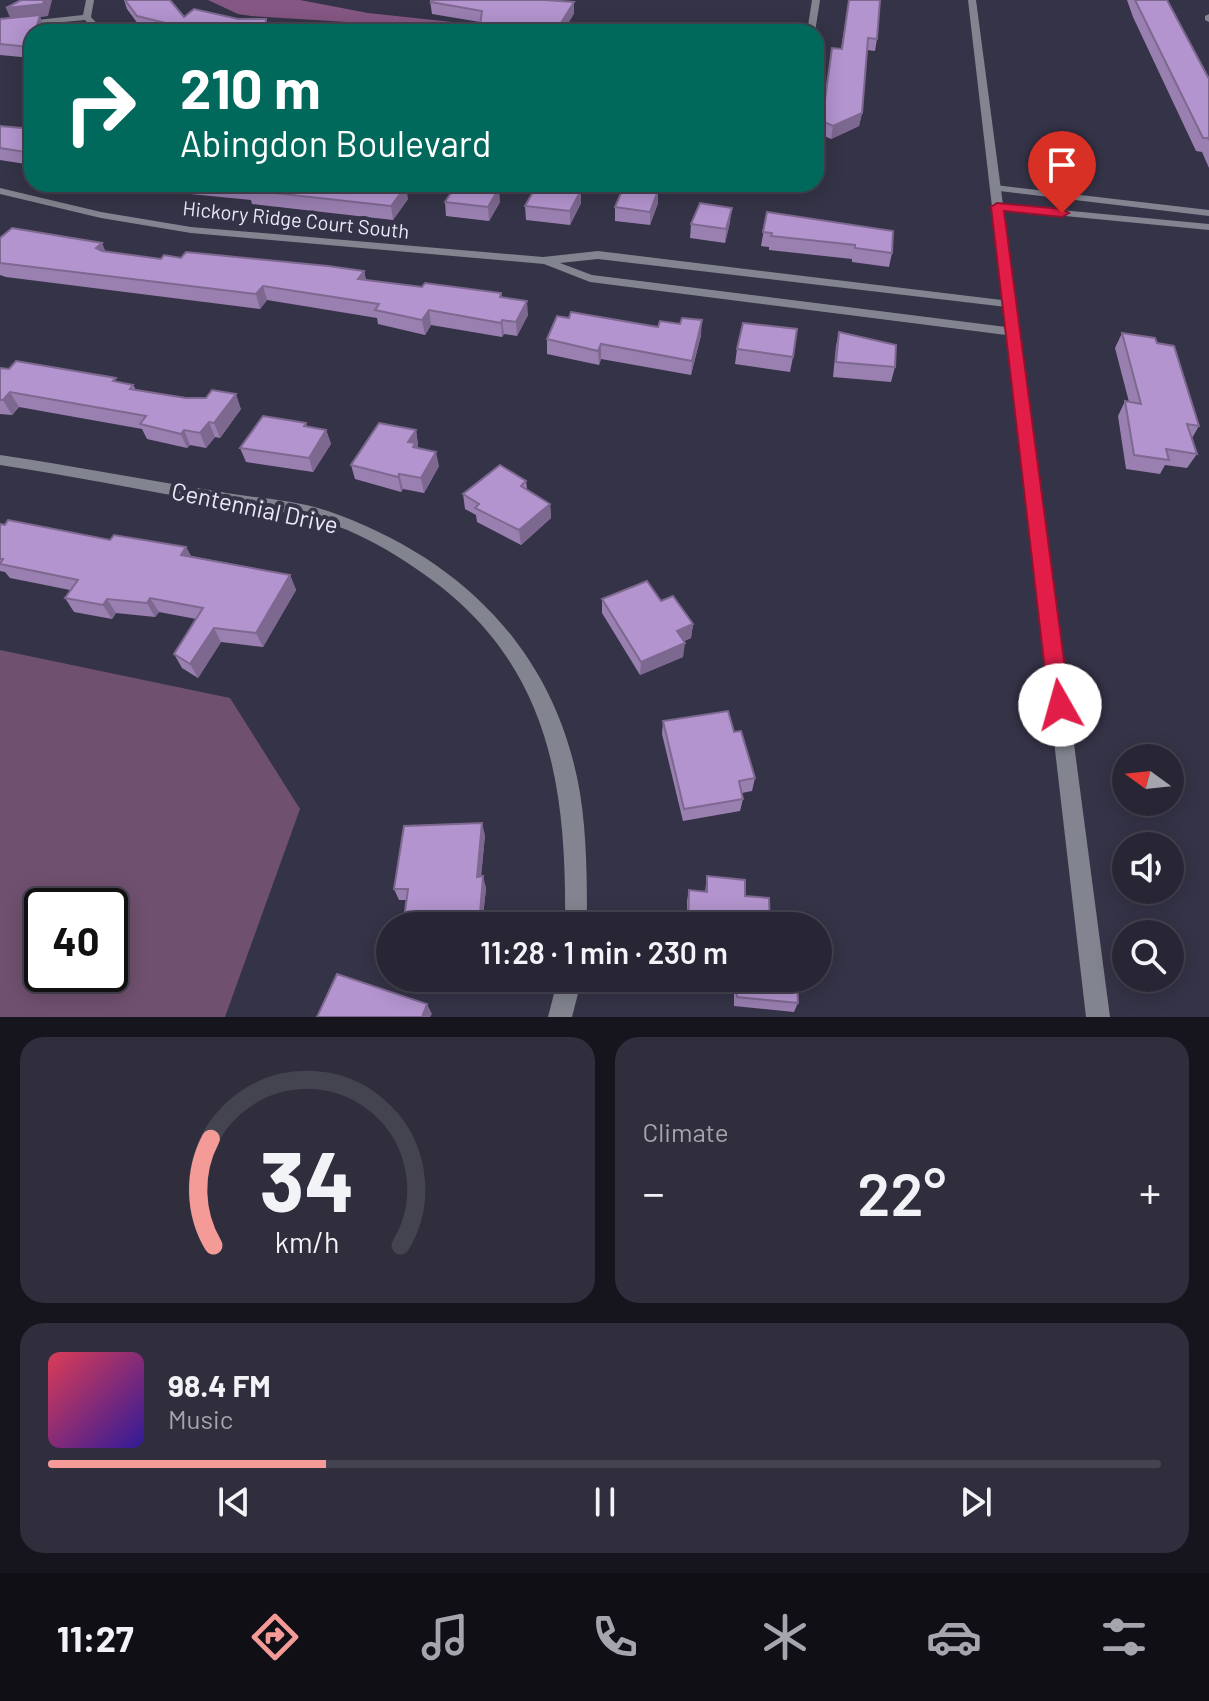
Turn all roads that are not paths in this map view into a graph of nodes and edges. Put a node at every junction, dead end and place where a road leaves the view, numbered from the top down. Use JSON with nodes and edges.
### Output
{"nodes":[{"id":1,"x":90,"y":0,"type":"edge"},
{"id":2,"x":816,"y":0,"type":"edge"},
{"id":3,"x":972,"y":0,"type":"edge"},
{"id":4,"x":87,"y":17,"type":"junction"},
{"id":5,"x":94,"y":24,"type":"edge"},
{"id":6,"x":812,"y":24,"type":"edge"},
{"id":7,"x":0,"y":26,"type":"edge"},
{"id":8,"x":995,"y":188,"type":"junction"},
{"id":9,"x":0,"y":191,"type":"edge"},
{"id":10,"x":997,"y":207,"type":"junction"},
{"id":11,"x":1209,"y":213,"type":"edge"},
{"id":12,"x":1209,"y":227,"type":"edge"},
{"id":13,"x":543,"y":261,"type":"junction"},
{"id":14,"x":698,"y":267,"type":"junction"},
{"id":15,"x":692,"y":291,"type":"junction"},
{"id":16,"x":1010,"y":305,"type":"junction"},
{"id":17,"x":1014,"y":332,"type":"junction"},
{"id":18,"x":0,"y":460,"type":"edge"},
{"id":19,"x":576,"y":912,"type":"edge"},
{"id":20,"x":566,"y":992,"type":"edge"},
{"id":21,"x":560,"y":1017,"type":"edge"},
{"id":22,"x":1098,"y":1017,"type":"edge"}],
"edges":[{"from":1,"to":4,"type":"street"},
{"from":2,"to":6,"type":"street"},
{"from":3,"to":8,"type":"street"},
{"from":4,"to":5,"type":"street"},
{"from":4,"to":7,"type":"street"},
{"from":8,"to":10,"type":"street"},
{"from":8,"to":11,"type":"street"},
{"from":9,"to":13,"type":"street","name":"Hickory Ridge Court South"},
{"from":10,"to":12,"type":"street"},
{"from":10,"to":16,"type":"street"},
{"from":13,"to":14,"type":"street","name":"Hickory Ridge Court South"},
{"from":13,"to":15,"type":"street","name":"Hickory Ridge Court South"},
{"from":14,"to":15,"type":"street"},
{"from":14,"to":16,"type":"street","name":"Hickory Ridge Court South"},
{"from":15,"to":17,"type":"street","name":"Hickory Ridge Court South"},
{"from":16,"to":17,"type":"street"},
{"from":17,"to":22,"type":"street"},
{"from":18,"to":19,"type":"street","name":"Centennial Drive"},
{"from":20,"to":21,"type":"street"}]}
